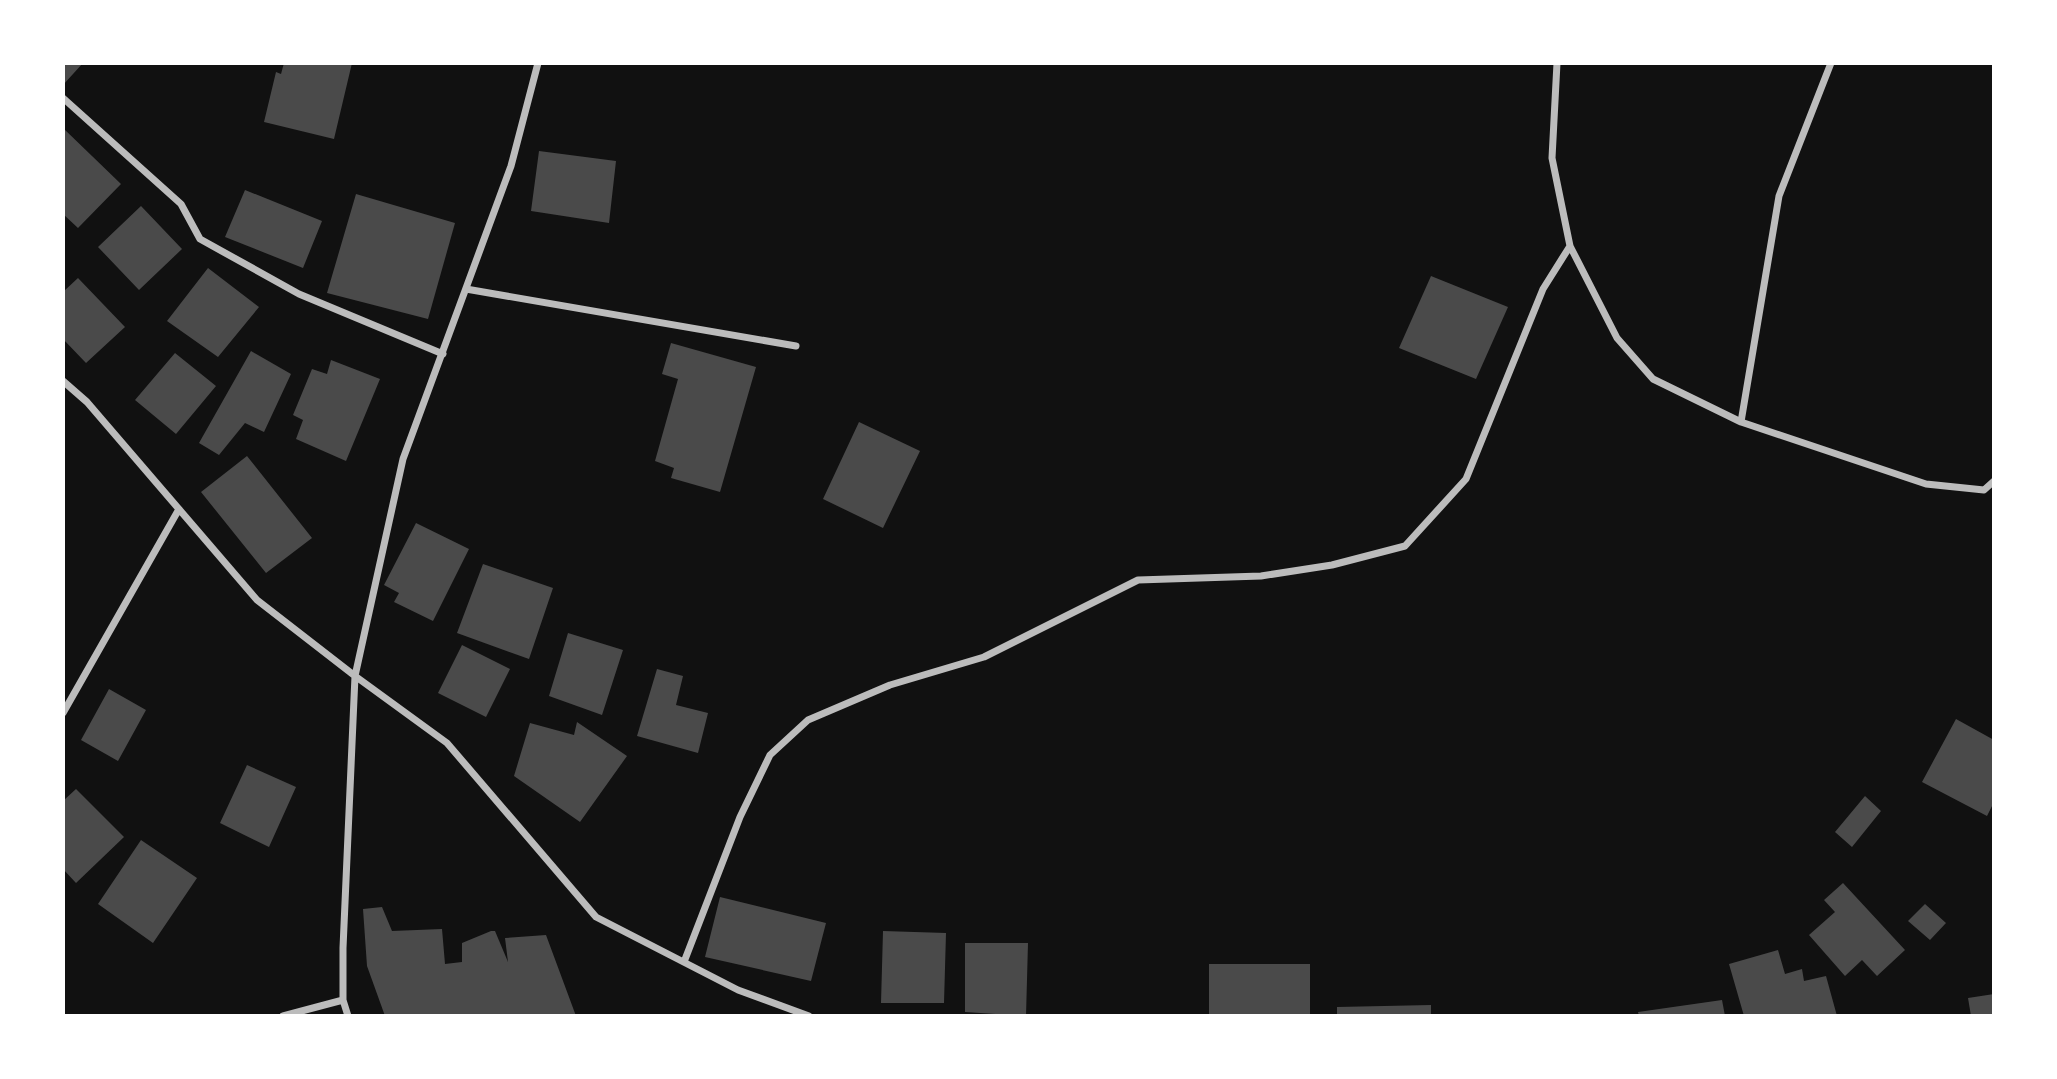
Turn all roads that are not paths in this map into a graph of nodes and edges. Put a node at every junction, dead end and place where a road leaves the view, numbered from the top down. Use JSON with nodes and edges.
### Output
{"nodes":[{"id":1,"x":538,"y":63,"type":"edge"},
{"id":2,"x":1556,"y":63,"type":"edge"},
{"id":3,"x":1831,"y":63,"type":"edge"},
{"id":4,"x":63,"y":97,"type":"edge"},
{"id":5,"x":1570,"y":246,"type":"junction"},
{"id":6,"x":466,"y":289,"type":"junction"},
{"id":7,"x":796,"y":346,"type":"dead end"},
{"id":8,"x":443,"y":354,"type":"junction"},
{"id":9,"x":63,"y":381,"type":"edge"},
{"id":10,"x":1741,"y":422,"type":"junction"},
{"id":11,"x":1994,"y":481,"type":"edge"},
{"id":12,"x":179,"y":509,"type":"junction"},
{"id":13,"x":355,"y":676,"type":"junction"},
{"id":14,"x":63,"y":713,"type":"edge"},
{"id":15,"x":684,"y":962,"type":"junction"},
{"id":16,"x":343,"y":1000,"type":"junction"},
{"id":17,"x":283,"y":1016,"type":"edge"},
{"id":18,"x":348,"y":1016,"type":"edge"},
{"id":19,"x":809,"y":1016,"type":"edge"}],
"edges":[{"from":1,"to":6,"type":"street"},
{"from":2,"to":5,"type":"street"},
{"from":3,"to":10,"type":"street"},
{"from":4,"to":8,"type":"street"},
{"from":5,"to":10,"type":"street"},
{"from":5,"to":15,"type":"street"},
{"from":6,"to":7,"type":"street"},
{"from":6,"to":8,"type":"street"},
{"from":8,"to":13,"type":"street"},
{"from":9,"to":12,"type":"street"},
{"from":10,"to":11,"type":"street"},
{"from":12,"to":13,"type":"street"},
{"from":12,"to":14,"type":"street"},
{"from":13,"to":15,"type":"street"},
{"from":13,"to":16,"type":"street"},
{"from":15,"to":19,"type":"street"},
{"from":16,"to":17,"type":"street"},
{"from":16,"to":18,"type":"street"}]}
